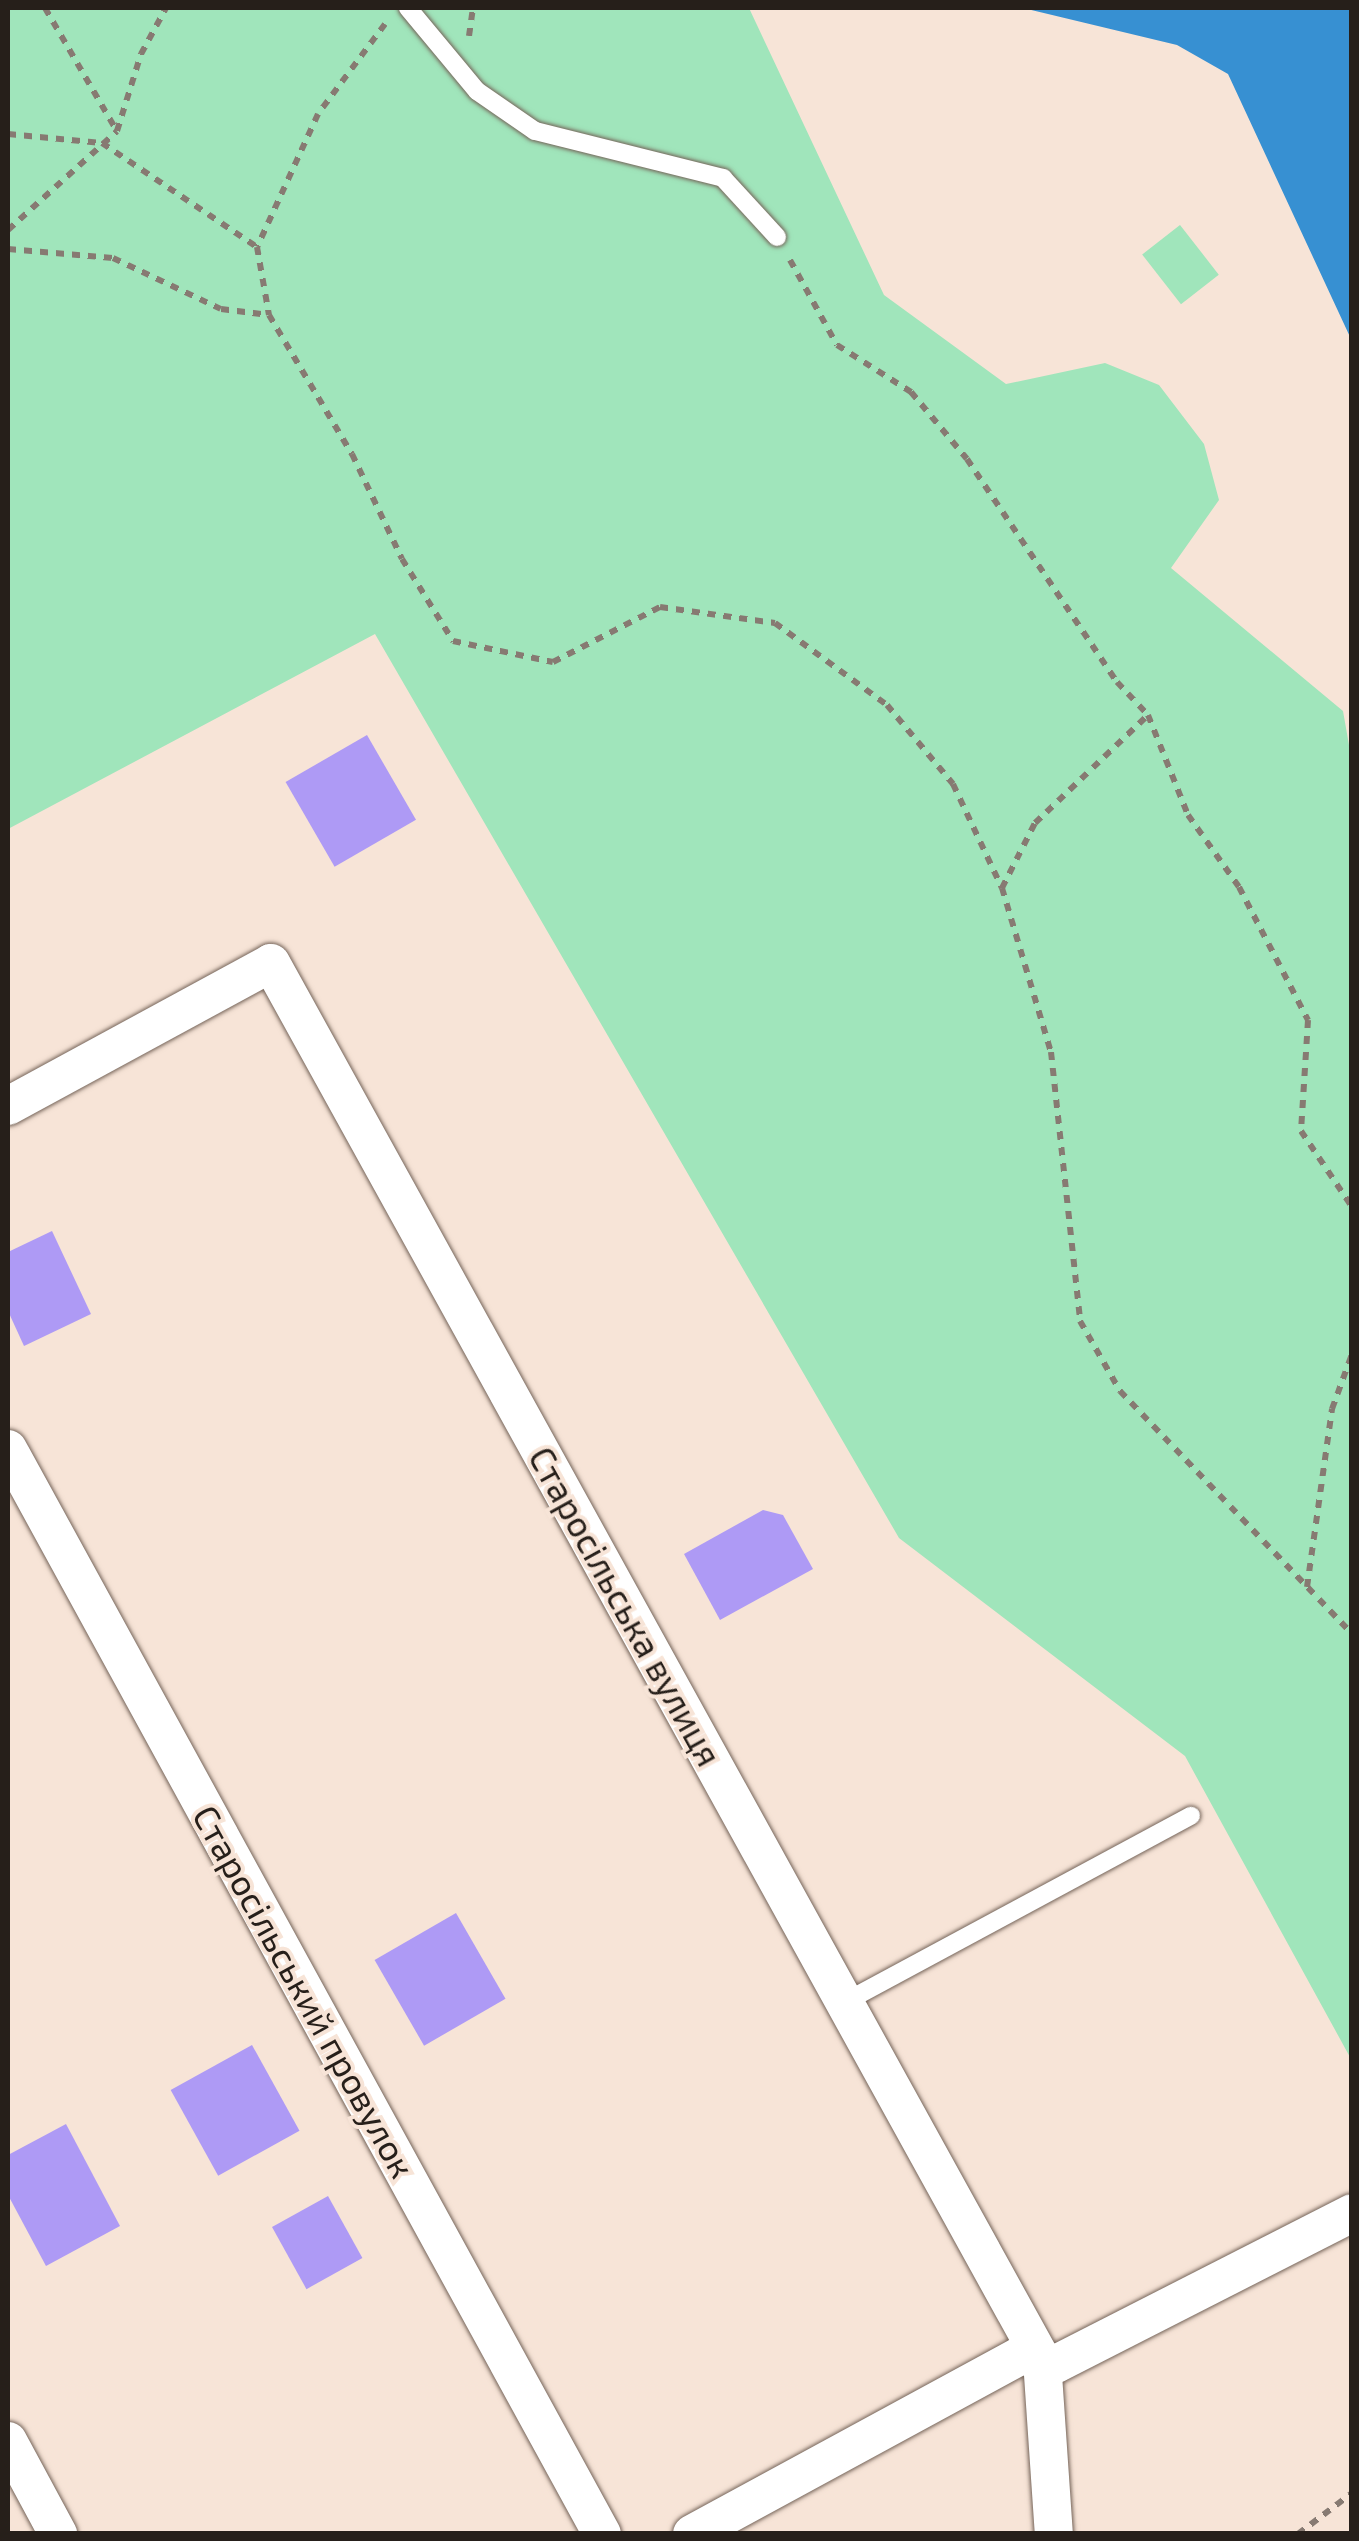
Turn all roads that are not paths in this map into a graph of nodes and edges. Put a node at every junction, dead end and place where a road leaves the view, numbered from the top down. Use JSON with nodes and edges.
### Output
{"nodes":[{"id":1,"x":408,"y":8,"type":"edge"},
{"id":2,"x":777,"y":237,"type":"road end"},
{"id":3,"x":8,"y":1106,"type":"edge"},
{"id":4,"x":8,"y":1449,"type":"edge"},
{"id":5,"x":1191,"y":1816,"type":"dead end"},
{"id":6,"x":845,"y":2002,"type":"junction"},
{"id":7,"x":1352,"y":2213,"type":"edge"},
{"id":8,"x":1042,"y":2360,"type":"junction"},
{"id":9,"x":8,"y":2441,"type":"edge"},
{"id":10,"x":58,"y":2534,"type":"edge"},
{"id":11,"x":602,"y":2534,"type":"edge"},
{"id":12,"x":692,"y":2534,"type":"edge"},
{"id":13,"x":1054,"y":2534,"type":"edge"}],
"edges":[{"from":1,"to":2,"type":"lane"},
{"from":3,"to":6,"type":"street","name":"Старосільська вулиця"},
{"from":4,"to":11,"type":"street","name":"Старосільський провулок"},
{"from":5,"to":6,"type":"lane"},
{"from":6,"to":8,"type":"street","name":"Старосільська вулиця"},
{"from":7,"to":8,"type":"street"},
{"from":8,"to":12,"type":"street"},
{"from":8,"to":13,"type":"street","name":"Старосільська вулиця"},
{"from":9,"to":10,"type":"street"}]}
